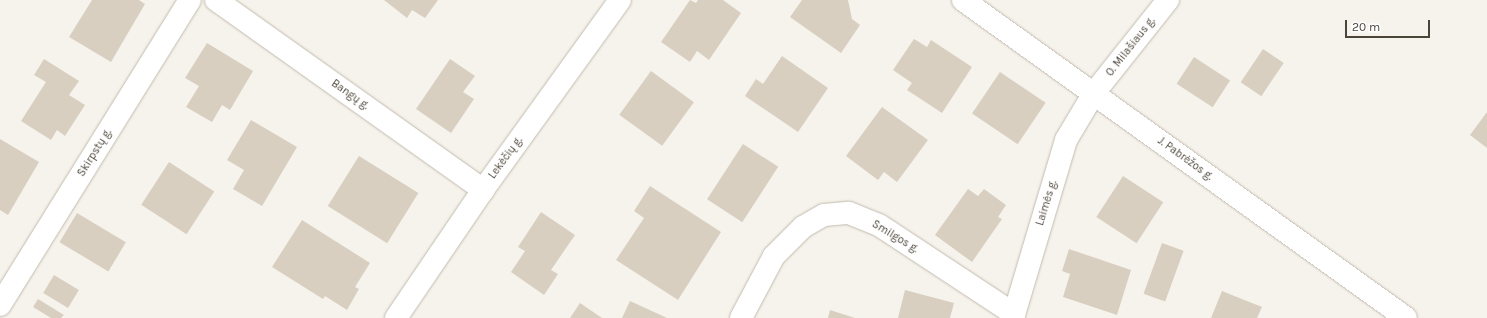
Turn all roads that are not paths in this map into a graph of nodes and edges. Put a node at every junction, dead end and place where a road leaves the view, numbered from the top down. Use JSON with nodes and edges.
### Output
{"nodes":[{"id":1,"x":190,"y":0,"type":"edge"},
{"id":2,"x":216,"y":0,"type":"edge"},
{"id":3,"x":620,"y":0,"type":"edge"},
{"id":4,"x":963,"y":0,"type":"edge"},
{"id":5,"x":1168,"y":0,"type":"edge"},
{"id":6,"x":1094,"y":93,"type":"junction"},
{"id":7,"x":483,"y":190,"type":"junction"},
{"id":8,"x":0,"y":305,"type":"edge"},
{"id":9,"x":1013,"y":316,"type":"edge"},
{"id":10,"x":396,"y":318,"type":"edge"},
{"id":11,"x":741,"y":318,"type":"edge"},
{"id":12,"x":1406,"y":318,"type":"edge"}],
"edges":[{"from":1,"to":8,"type":"street","name":"Skirpstų g."},
{"from":2,"to":7,"type":"street","name":"Bangų g."},
{"from":3,"to":7,"type":"street","name":"Lekėčių g."},
{"from":4,"to":6,"type":"street","name":"J. Pabrėžos g."},
{"from":5,"to":6,"type":"street","name":"O. Milašiaus g."},
{"from":6,"to":9,"type":"street","name":"Laimės g."},
{"from":6,"to":12,"type":"street","name":"J. Pabrėžos g."},
{"from":7,"to":10,"type":"street","name":"Lekėčių g."},
{"from":9,"to":11,"type":"street","name":"Smilgos g."}]}
